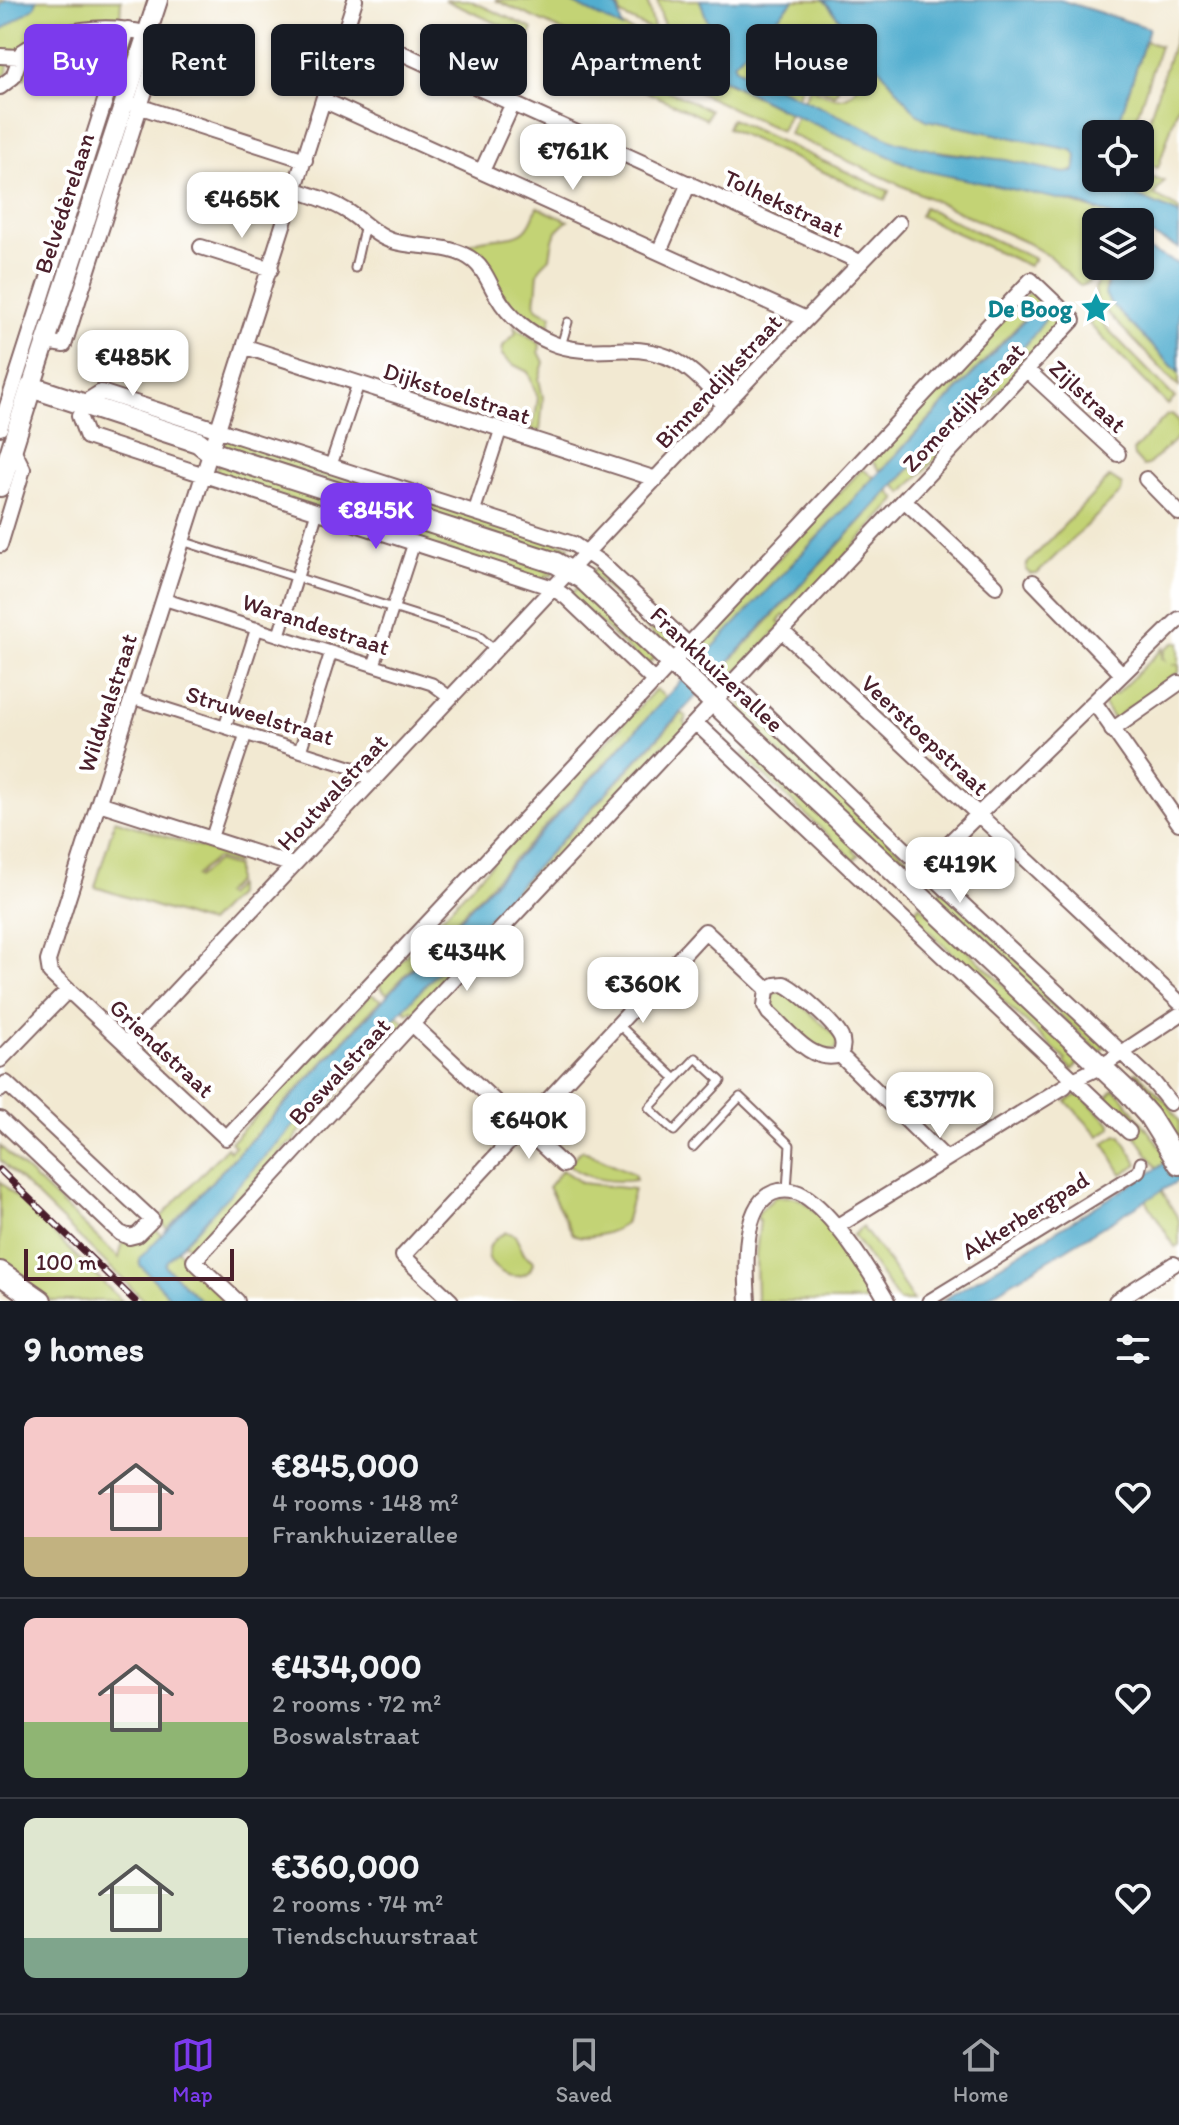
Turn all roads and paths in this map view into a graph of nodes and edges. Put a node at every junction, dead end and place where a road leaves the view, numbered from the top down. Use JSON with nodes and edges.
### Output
{"nodes":[{"id":1,"x":147,"y":0,"type":"edge"},
{"id":2,"x":158,"y":0,"type":"edge"},
{"id":3,"x":355,"y":0,"type":"edge"},
{"id":4,"x":147,"y":24,"type":"edge"},
{"id":5,"x":150,"y":24,"type":"edge"},
{"id":6,"x":348,"y":24,"type":"edge"},
{"id":7,"x":128,"y":29,"type":"junction"},
{"id":8,"x":143,"y":33,"type":"edge"},
{"id":9,"x":143,"y":54,"type":"edge"},
{"id":10,"x":404,"y":54,"type":"edge"},
{"id":11,"x":0,"y":56,"type":"edge"},
{"id":12,"x":19,"y":57,"type":"junction"},
{"id":13,"x":143,"y":86,"type":"edge"},
{"id":14,"x":0,"y":87,"type":"edge"},
{"id":15,"x":324,"y":96,"type":"edge"},
{"id":16,"x":323,"y":100,"type":"junction"},
{"id":17,"x":513,"y":103,"type":"junction"},
{"id":18,"x":133,"y":104,"type":"junction"},
{"id":19,"x":305,"y":160,"type":"junction"},
{"id":20,"x":482,"y":171,"type":"junction"},
{"id":21,"x":689,"y":183,"type":"junction"},
{"id":22,"x":296,"y":190,"type":"junction"},
{"id":23,"x":899,"y":223,"type":"dead end"},
{"id":24,"x":365,"y":224,"type":"junction"},
{"id":25,"x":201,"y":247,"type":"dead end"},
{"id":26,"x":659,"y":252,"type":"junction"},
{"id":27,"x":860,"y":262,"type":"junction"},
{"id":28,"x":355,"y":268,"type":"dead end"},
{"id":29,"x":271,"y":269,"type":"junction"},
{"id":30,"x":806,"y":319,"type":"junction"},
{"id":31,"x":568,"y":322,"type":"dead end"},
{"id":32,"x":561,"y":346,"type":"junction"},
{"id":33,"x":246,"y":347,"type":"junction"},
{"id":34,"x":1027,"y":370,"type":"junction"},
{"id":35,"x":358,"y":384,"type":"junction"},
{"id":36,"x":28,"y":394,"type":"junction"},
{"id":37,"x":725,"y":406,"type":"junction"},
{"id":38,"x":81,"y":410,"type":"junction"},
{"id":39,"x":0,"y":428,"type":"edge"},
{"id":40,"x":501,"y":429,"type":"junction"},
{"id":41,"x":218,"y":430,"type":"junction"},
{"id":42,"x":12,"y":447,"type":"junction"},
{"id":43,"x":211,"y":452,"type":"junction"},
{"id":44,"x":1118,"y":454,"type":"dead end"},
{"id":45,"x":331,"y":465,"type":"junction"},
{"id":46,"x":203,"y":475,"type":"junction"},
{"id":47,"x":656,"y":479,"type":"junction"},
{"id":48,"x":1146,"y":479,"type":"dead end"},
{"id":49,"x":0,"y":486,"type":"edge"},
{"id":50,"x":905,"y":501,"type":"junction"},
{"id":51,"x":317,"y":512,"type":"junction"},
{"id":52,"x":474,"y":512,"type":"junction"},
{"id":53,"x":1179,"y":513,"type":"edge"},
{"id":54,"x":182,"y":541,"type":"junction"},
{"id":55,"x":414,"y":543,"type":"junction"},
{"id":56,"x":0,"y":545,"type":"edge"},
{"id":57,"x":588,"y":552,"type":"junction"},
{"id":58,"x":569,"y":570,"type":"junction"},
{"id":59,"x":297,"y":576,"type":"junction"},
{"id":60,"x":1033,"y":582,"type":"dead end"},
{"id":61,"x":996,"y":586,"type":"dead end"},
{"id":62,"x":553,"y":588,"type":"junction"},
{"id":63,"x":163,"y":599,"type":"junction"},
{"id":64,"x":392,"y":608,"type":"junction"},
{"id":65,"x":1179,"y":619,"type":"edge"},
{"id":66,"x":257,"y":628,"type":"junction"},
{"id":67,"x":782,"y":631,"type":"junction"},
{"id":68,"x":279,"y":635,"type":"junction"},
{"id":69,"x":690,"y":646,"type":"junction"},
{"id":70,"x":496,"y":650,"type":"junction"},
{"id":71,"x":331,"y":652,"type":"junction"},
{"id":72,"x":374,"y":665,"type":"junction"},
{"id":73,"x":678,"y":667,"type":"junction"},
{"id":74,"x":1122,"y":674,"type":"junction"},
{"id":75,"x":655,"y":682,"type":"junction"},
{"id":76,"x":733,"y":683,"type":"junction"},
{"id":77,"x":1179,"y":683,"type":"edge"},
{"id":78,"x":132,"y":698,"type":"junction"},
{"id":79,"x":451,"y":698,"type":"junction"},
{"id":80,"x":710,"y":698,"type":"junction"},
{"id":81,"x":1094,"y":702,"type":"junction"},
{"id":82,"x":696,"y":723,"type":"junction"},
{"id":83,"x":225,"y":727,"type":"junction"},
{"id":84,"x":1112,"y":730,"type":"junction"},
{"id":85,"x":246,"y":734,"type":"junction"},
{"id":86,"x":300,"y":751,"type":"junction"},
{"id":87,"x":372,"y":782,"type":"junction"},
{"id":88,"x":99,"y":803,"type":"junction"},
{"id":89,"x":979,"y":815,"type":"junction"},
{"id":90,"x":1179,"y":823,"type":"edge"},
{"id":91,"x":211,"y":839,"type":"junction"},
{"id":92,"x":293,"y":865,"type":"junction"},
{"id":93,"x":925,"y":869,"type":"junction"},
{"id":94,"x":907,"y":884,"type":"junction"},
{"id":95,"x":48,"y":968,"type":"joint"},
{"id":96,"x":767,"y":989,"type":"junction"},
{"id":97,"x":68,"y":990,"type":"junction"},
{"id":98,"x":1179,"y":1002,"type":"edge"},
{"id":99,"x":1179,"y":1015,"type":"edge"},
{"id":100,"x":412,"y":1024,"type":"junction"},
{"id":101,"x":618,"y":1024,"type":"junction"},
{"id":102,"x":126,"y":1044,"type":"junction"},
{"id":103,"x":1122,"y":1052,"type":"junction"},
{"id":104,"x":840,"y":1055,"type":"junction"},
{"id":105,"x":0,"y":1060,"type":"edge"},
{"id":106,"x":1102,"y":1066,"type":"junction"},
{"id":107,"x":676,"y":1079,"type":"junction"},
{"id":108,"x":2,"y":1083,"type":"edge"},
{"id":109,"x":1070,"y":1083,"type":"junction"},
{"id":110,"x":1170,"y":1103,"type":"dead end"},
{"id":111,"x":0,"y":1119,"type":"edge"},
{"id":112,"x":520,"y":1127,"type":"junction"},
{"id":113,"x":1129,"y":1132,"type":"dead end"},
{"id":114,"x":226,"y":1138,"type":"joint"},
{"id":115,"x":693,"y":1147,"type":"dead end"},
{"id":116,"x":1175,"y":1158,"type":"edge"},
{"id":117,"x":946,"y":1159,"type":"junction"},
{"id":118,"x":1144,"y":1161,"type":"dead end"},
{"id":119,"x":563,"y":1165,"type":"dead end"},
{"id":120,"x":787,"y":1190,"type":"junction"},
{"id":121,"x":836,"y":1227,"type":"junction"},
{"id":122,"x":1174,"y":1264,"type":"dead end"},
{"id":123,"x":0,"y":1273,"type":"edge"},
{"id":124,"x":40,"y":1301,"type":"edge"},
{"id":125,"x":237,"y":1301,"type":"edge"},
{"id":126,"x":451,"y":1301,"type":"edge"},
{"id":127,"x":748,"y":1301,"type":"edge"},
{"id":128,"x":887,"y":1301,"type":"edge"},
{"id":129,"x":928,"y":1301,"type":"edge"},
{"id":130,"x":1116,"y":1301,"type":"edge"}],
"edges":[{"from":1,"to":4,"type":"street","name":"Belvédèrelaan"},
{"from":2,"to":5,"type":"street","name":"Belvédèrelaan"},
{"from":3,"to":6,"type":"street","name":"Wildwalstraat"},
{"from":7,"to":8,"type":"street"},
{"from":7,"to":12,"type":"street"},
{"from":7,"to":39,"type":"street","name":"Belvédèrelaan"},
{"from":9,"to":18,"type":"street","name":"Belvédèrelaan"},
{"from":10,"to":17,"type":"street","name":"Tolhekstraat"},
{"from":11,"to":12,"type":"street"},
{"from":12,"to":14,"type":"street"},
{"from":13,"to":18,"type":"street","name":"Belvédèrelaan"},
{"from":15,"to":16,"type":"street","name":"Wildwalstraat"},
{"from":16,"to":19,"type":"street","name":"Wildwalstraat"},
{"from":16,"to":20,"type":"street"},
{"from":17,"to":20,"type":"street"},
{"from":17,"to":21,"type":"street","name":"Tolhekstraat"},
{"from":18,"to":19,"type":"street"},
{"from":18,"to":36,"type":"street","name":"Belvédèrelaan"},
{"from":19,"to":22,"type":"street","name":"Wildwalstraat"},
{"from":20,"to":26,"type":"street"},
{"from":21,"to":26,"type":"street","name":"Tolhekstraat"},
{"from":21,"to":27,"type":"street","name":"Tolhekstraat"},
{"from":22,"to":24,"type":"street"},
{"from":22,"to":29,"type":"street","name":"Wildwalstraat"},
{"from":23,"to":27,"type":"street","name":"Binnendijkstraat"},
{"from":24,"to":28,"type":"lane"},
{"from":24,"to":32,"type":"street"},
{"from":25,"to":29,"type":"street"},
{"from":26,"to":30,"type":"street"},
{"from":27,"to":30,"type":"street","name":"Binnendijkstraat"},
{"from":29,"to":33,"type":"street","name":"Wildwalstraat"},
{"from":30,"to":37,"type":"street","name":"Binnendijkstraat"},
{"from":31,"to":32,"type":"lane"},
{"from":32,"to":37,"type":"street"},
{"from":33,"to":35,"type":"street","name":"Dijkstoelstraat"},
{"from":33,"to":41,"type":"street","name":"Wildwalstraat"},
{"from":34,"to":44,"type":"street","name":"Zijlstraat"},
{"from":34,"to":50,"type":"street","name":"Zomerdijkstraat"},
{"from":34,"to":69,"type":"street","name":"Zomerdijkstraat"},
{"from":35,"to":40,"type":"street","name":"Dijkstoelstraat"},
{"from":35,"to":45,"type":"street"},
{"from":36,"to":38,"type":"main road","name":"Frankhuizerallee"},
{"from":36,"to":42,"type":"main road","name":"Belvédèrelaan"},
{"from":37,"to":47,"type":"street","name":"Binnendijkstraat"},
{"from":38,"to":41,"type":"street","name":"Frankhuizerallee"},
{"from":38,"to":43,"type":"main road","name":"Frankhuizerallee"},
{"from":38,"to":46,"type":"street","name":"Frankhuizerallee"},
{"from":40,"to":47,"type":"street","name":"Dijkstoelstraat"},
{"from":40,"to":52,"type":"street"},
{"from":41,"to":43,"type":"street","name":"Wildwalstraat"},
{"from":41,"to":45,"type":"street","name":"Frankhuizerallee"},
{"from":42,"to":49,"type":"main road","name":"Belvédèrelaan"},
{"from":42,"to":56,"type":"street","name":"Belvédèrelaan"},
{"from":43,"to":46,"type":"street","name":"Wildwalstraat"},
{"from":43,"to":58,"type":"main road","name":"Frankhuizerallee"},
{"from":45,"to":52,"type":"street","name":"Frankhuizerallee"},
{"from":46,"to":51,"type":"street","name":"Frankhuizerallee"},
{"from":46,"to":54,"type":"street","name":"Wildwalstraat"},
{"from":47,"to":57,"type":"street","name":"Binnendijkstraat"},
{"from":48,"to":53,"type":"street"},
{"from":50,"to":61,"type":"street"},
{"from":50,"to":67,"type":"street","name":"Zomerdijkstraat"},
{"from":51,"to":55,"type":"street","name":"Frankhuizerallee"},
{"from":51,"to":59,"type":"street"},
{"from":52,"to":57,"type":"street","name":"Frankhuizerallee"},
{"from":54,"to":59,"type":"lane"},
{"from":54,"to":63,"type":"street","name":"Wildwalstraat"},
{"from":55,"to":62,"type":"street","name":"Frankhuizerallee"},
{"from":55,"to":64,"type":"street"},
{"from":57,"to":58,"type":"street","name":"Binnendijkstraat"},
{"from":57,"to":69,"type":"street","name":"Frankhuizerallee"},
{"from":58,"to":62,"type":"street","name":"Houtwalstraat"},
{"from":58,"to":73,"type":"main road","name":"Frankhuizerallee"},
{"from":59,"to":64,"type":"lane"},
{"from":59,"to":68,"type":"street"},
{"from":60,"to":74,"type":"street"},
{"from":62,"to":70,"type":"street","name":"Houtwalstraat"},
{"from":62,"to":75,"type":"street","name":"Frankhuizerallee"},
{"from":63,"to":66,"type":"street","name":"Warandestraat"},
{"from":63,"to":78,"type":"street","name":"Wildwalstraat"},
{"from":64,"to":70,"type":"lane"},
{"from":64,"to":72,"type":"street"},
{"from":65,"to":74,"type":"street"},
{"from":66,"to":68,"type":"street","name":"Warandestraat"},
{"from":66,"to":83,"type":"street"},
{"from":67,"to":76,"type":"street","name":"Zomerdijkstraat"},
{"from":67,"to":89,"type":"street","name":"Veerstoepstraat"},
{"from":68,"to":71,"type":"street","name":"Warandestraat"},
{"from":69,"to":73,"type":"street","name":"Zomerdijkstraat"},
{"from":70,"to":79,"type":"street","name":"Houtwalstraat"},
{"from":71,"to":72,"type":"street","name":"Warandestraat"},
{"from":71,"to":86,"type":"street"},
{"from":72,"to":79,"type":"street","name":"Warandestraat"},
{"from":73,"to":75,"type":"street","name":"Boswalstraat"},
{"from":73,"to":80,"type":"main road","name":"Frankhuizerallee"},
{"from":74,"to":81,"type":"street"},
{"from":75,"to":114,"type":"street","name":"Boswalstraat"},
{"from":76,"to":80,"type":"street","name":"Zomerdijkstraat"},
{"from":76,"to":93,"type":"street","name":"Frankhuizerallee"},
{"from":77,"to":84,"type":"street"},
{"from":78,"to":83,"type":"street","name":"Struweelstraat"},
{"from":78,"to":88,"type":"street","name":"Wildwalstraat"},
{"from":79,"to":87,"type":"street","name":"Houtwalstraat"},
{"from":80,"to":82,"type":"street","name":"Boswalstraat"},
{"from":80,"to":94,"type":"main road","name":"Frankhuizerallee"},
{"from":81,"to":84,"type":"street"},
{"from":81,"to":89,"type":"street"},
{"from":82,"to":100,"type":"street","name":"Boswalstraat"},
{"from":82,"to":109,"type":"street"},
{"from":83,"to":85,"type":"street","name":"Struweelstraat"},
{"from":84,"to":90,"type":"street"},
{"from":85,"to":86,"type":"street","name":"Struweelstraat"},
{"from":85,"to":91,"type":"street"},
{"from":86,"to":87,"type":"street","name":"Struweelstraat"},
{"from":87,"to":92,"type":"street","name":"Houtwalstraat"},
{"from":88,"to":91,"type":"street"},
{"from":88,"to":95,"type":"street","name":"Wildwalstraat"},
{"from":89,"to":93,"type":"street"},
{"from":89,"to":98,"type":"street","name":"Veerstoepstraat"},
{"from":91,"to":92,"type":"street"},
{"from":92,"to":102,"type":"street","name":"Houtwalstraat"},
{"from":93,"to":94,"type":"street"},
{"from":93,"to":103,"type":"street","name":"Frankhuizerallee"},
{"from":94,"to":106,"type":"main road","name":"Frankhuizerallee"},
{"from":95,"to":97,"type":"street","name":"Griendstraat"},
{"from":96,"to":101,"type":"street"},
{"from":96,"to":104,"type":"street"},
{"from":96,"to":104,"type":"street"},
{"from":97,"to":102,"type":"street","name":"Griendstraat"},
{"from":97,"to":105,"type":"street"},
{"from":99,"to":103,"type":"street"},
{"from":100,"to":112,"type":"street"},
{"from":100,"to":125,"type":"street","name":"Boswalstraat"},
{"from":101,"to":107,"type":"lane"},
{"from":101,"to":112,"type":"street"},
{"from":102,"to":114,"type":"street","name":"Griendstraat"},
{"from":103,"to":106,"type":"street"},
{"from":103,"to":110,"type":"street","name":"Frankhuizerallee"},
{"from":104,"to":117,"type":"street"},
{"from":106,"to":109,"type":"street"},
{"from":106,"to":116,"type":"main road","name":"Frankhuizerallee"},
{"from":107,"to":107,"type":"lane"},
{"from":108,"to":111,"type":"street"},
{"from":109,"to":113,"type":"street"},
{"from":109,"to":117,"type":"street"},
{"from":112,"to":119,"type":"street"},
{"from":112,"to":126,"type":"street"},
{"from":115,"to":120,"type":"lane"},
{"from":117,"to":121,"type":"street"},
{"from":118,"to":129,"type":"street","name":"Akkerbergpad"},
{"from":120,"to":121,"type":"street"},
{"from":120,"to":127,"type":"street"},
{"from":121,"to":128,"type":"street"},
{"from":122,"to":130,"type":"street"},
{"from":123,"to":124,"type":"main road"}]}
